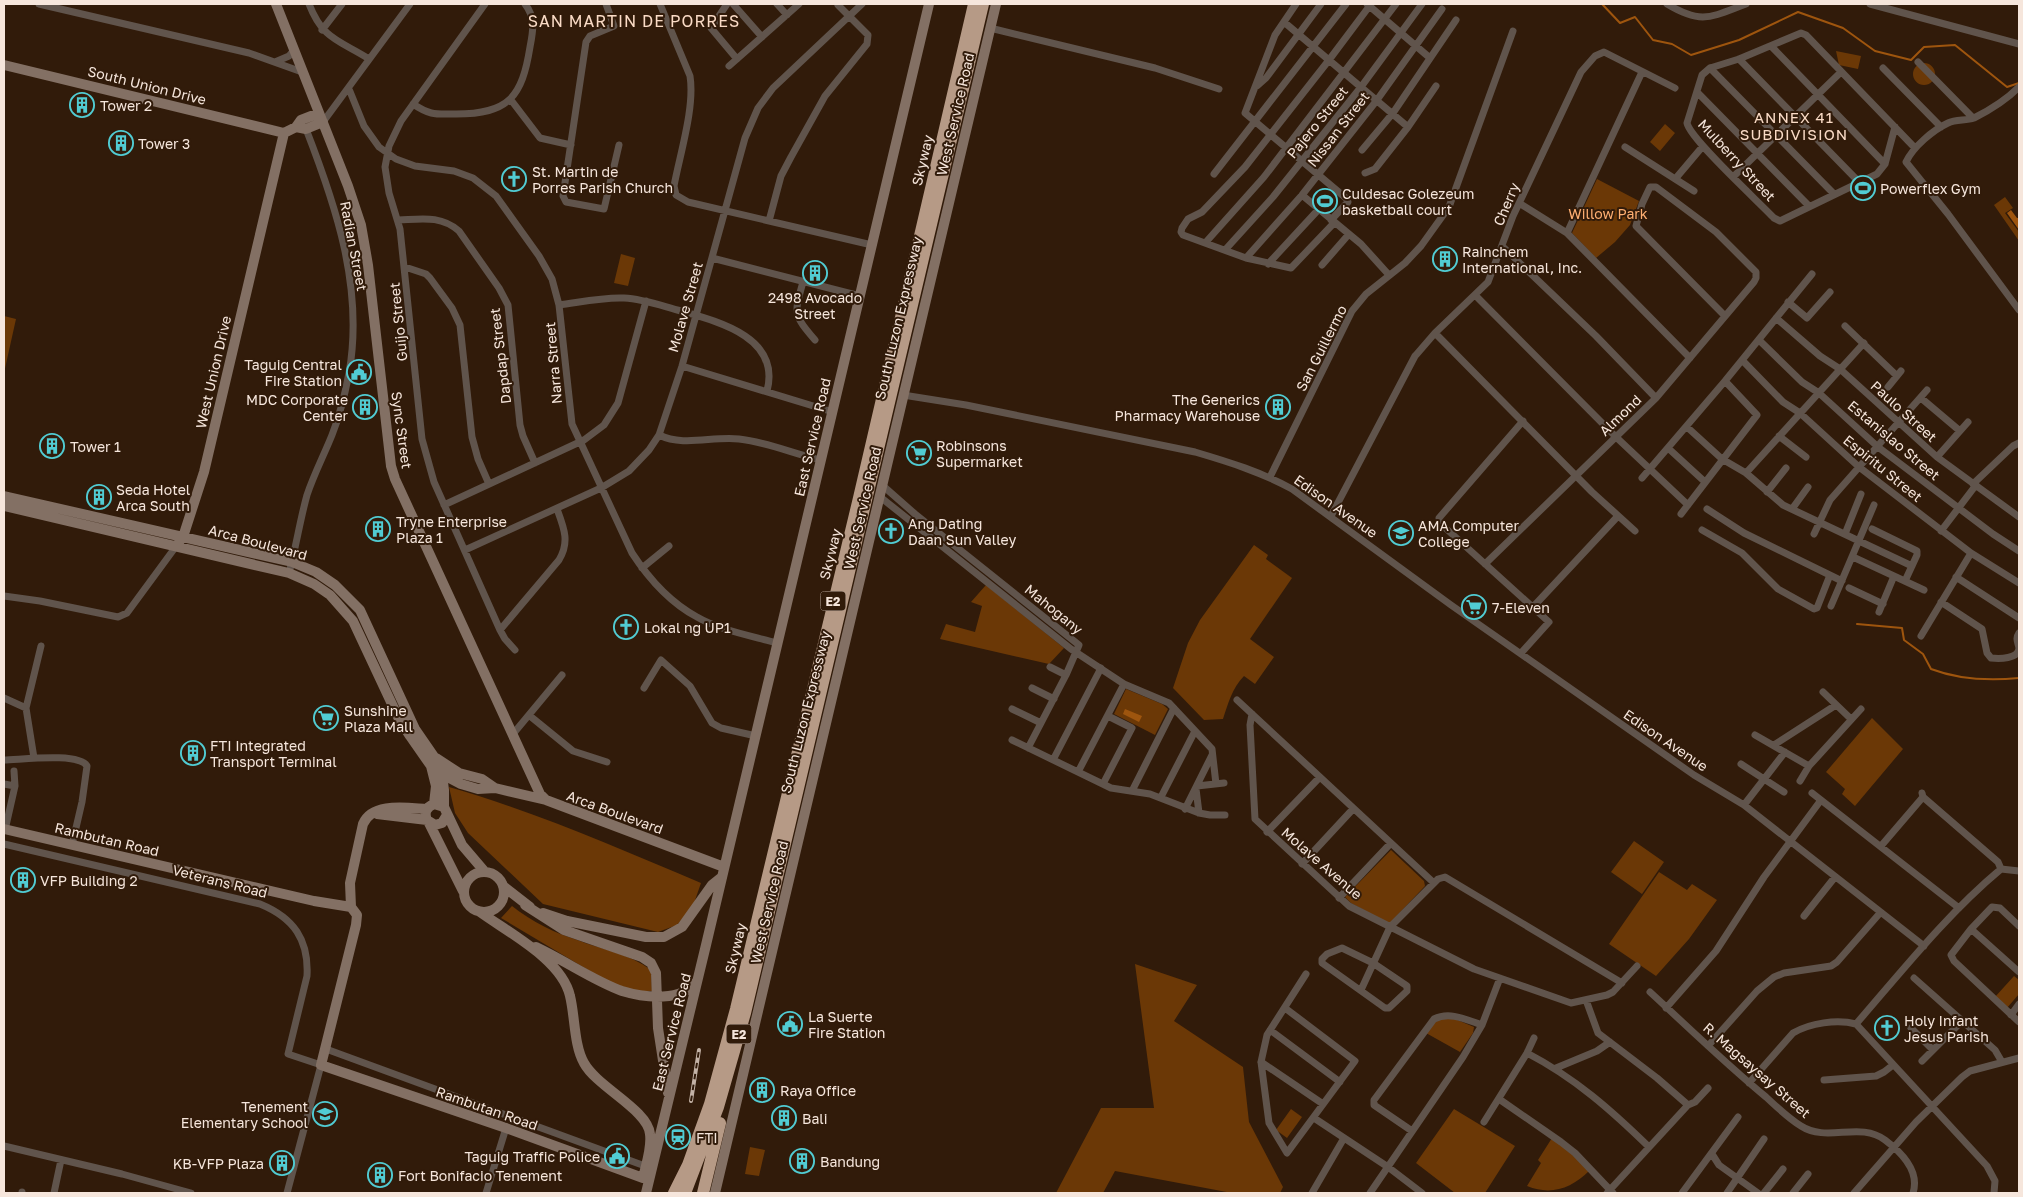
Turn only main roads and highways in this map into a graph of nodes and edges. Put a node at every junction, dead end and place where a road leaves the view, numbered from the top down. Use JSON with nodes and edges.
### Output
{"nodes":[{"id":1,"x":276,"y":4,"type":"edge"},
{"id":2,"x":929,"y":4,"type":"edge"},
{"id":3,"x":972,"y":4,"type":"edge"},
{"id":4,"x":983,"y":4,"type":"edge"},
{"id":5,"x":987,"y":4,"type":"edge"},
{"id":6,"x":996,"y":4,"type":"edge"},
{"id":7,"x":4,"y":65,"type":"edge"},
{"id":8,"x":321,"y":117,"type":"junction"},
{"id":9,"x":284,"y":133,"type":"junction"},
{"id":10,"x":4,"y":496,"type":"edge"},
{"id":11,"x":4,"y":506,"type":"edge"},
{"id":12,"x":180,"y":541,"type":"junction"},
{"id":13,"x":433,"y":762,"type":"junction"},
{"id":14,"x":442,"y":774,"type":"junction"},
{"id":15,"x":533,"y":778,"type":"junction"},
{"id":16,"x":495,"y":788,"type":"junction"},
{"id":17,"x":516,"y":792,"type":"junction"},
{"id":18,"x":546,"y":800,"type":"junction"},
{"id":19,"x":434,"y":813,"type":"junction"},
{"id":20,"x":4,"y":830,"type":"edge"},
{"id":21,"x":485,"y":872,"type":"junction"},
{"id":22,"x":723,"y":872,"type":"junction"},
{"id":23,"x":503,"y":886,"type":"junction"},
{"id":24,"x":463,"y":892,"type":"junction"},
{"id":25,"x":525,"y":905,"type":"junction"},
{"id":26,"x":351,"y":907,"type":"junction"},
{"id":27,"x":480,"y":912,"type":"junction"},
{"id":28,"x":517,"y":938,"type":"junction"},
{"id":29,"x":698,"y":979,"type":"junction"},
{"id":30,"x":669,"y":1098,"type":"junction"},
{"id":31,"x":643,"y":1178,"type":"junction"},
{"id":32,"x":639,"y":1193,"type":"edge"},
{"id":33,"x":646,"y":1193,"type":"edge"},
{"id":34,"x":674,"y":1193,"type":"edge"},
{"id":35,"x":688,"y":1193,"type":"edge"},
{"id":36,"x":703,"y":1193,"type":"edge"},
{"id":37,"x":714,"y":1193,"type":"edge"}],
"edges":[{"from":1,"to":8,"type":"main road","name":"Sync Street"},
{"from":2,"to":22,"type":"main road","name":"East Service Road"},
{"from":3,"to":34,"type":"highway","name":"Skyway","number":"E2"},
{"from":3,"to":35,"type":"highway","name":"South Luzon Expressway","number":"E2"},
{"from":4,"to":35,"type":"highway","name":"Skyway","number":"E2"},
{"from":5,"to":36,"type":"highway","name":"South Luzon Expressway","number":"E2"},
{"from":6,"to":37,"type":"main road","name":"West Service Road"},
{"from":7,"to":9,"type":"main road","name":"South Union Drive"},
{"from":8,"to":9,"type":"main road"},
{"from":8,"to":15,"type":"main road","name":"Sync Street"},
{"from":9,"to":12,"type":"main road","name":"West Union Drive"},
{"from":10,"to":12,"type":"main road","name":"Arca Boulevard"},
{"from":11,"to":12,"type":"main road","name":"Arca Boulevard"},
{"from":12,"to":13,"type":"main road","name":"Arca Boulevard"},
{"from":12,"to":13,"type":"main road","name":"Arca Boulevard"},
{"from":13,"to":14,"type":"main road","name":"Arca Boulevard"},
{"from":13,"to":16,"type":"main road","name":"Arca Boulevard"},
{"from":13,"to":19,"type":"main road","name":"Arca Boulevard"},
{"from":14,"to":16,"type":"main road","name":"Arca Boulevard"},
{"from":14,"to":19,"type":"main road","name":"Arca Boulevard"},
{"from":15,"to":17,"type":"main road"},
{"from":15,"to":18,"type":"main road","name":"Sync Street"},
{"from":16,"to":17,"type":"main road","name":"Arca Boulevard"},
{"from":17,"to":18,"type":"main road","name":"Arca Boulevard"},
{"from":18,"to":22,"type":"main road","name":"Arca Boulevard"},
{"from":19,"to":21,"type":"main road","name":"Arca Boulevard"},
{"from":19,"to":24,"type":"main road","name":"Arca Boulevard"},
{"from":19,"to":26,"type":"main road"},
{"from":20,"to":26,"type":"main road","name":"Rambutan Road"},
{"from":21,"to":23,"type":"main road"},
{"from":21,"to":24,"type":"main road"},
{"from":22,"to":25,"type":"main road","name":"East Service Road"},
{"from":22,"to":29,"type":"main road","name":"East Service Road"},
{"from":23,"to":25,"type":"main road","name":"East Service Road"},
{"from":23,"to":27,"type":"main road"},
{"from":24,"to":27,"type":"main road"},
{"from":25,"to":30,"type":"main road"},
{"from":26,"to":31,"type":"main road","name":"Rambutan Road"},
{"from":27,"to":28,"type":"main road"},
{"from":28,"to":29,"type":"main road"},
{"from":28,"to":31,"type":"main road"},
{"from":29,"to":30,"type":"main road","name":"East Service Road"},
{"from":30,"to":33,"type":"main road","name":"East Service Road"},
{"from":31,"to":32,"type":"main road"}]}
